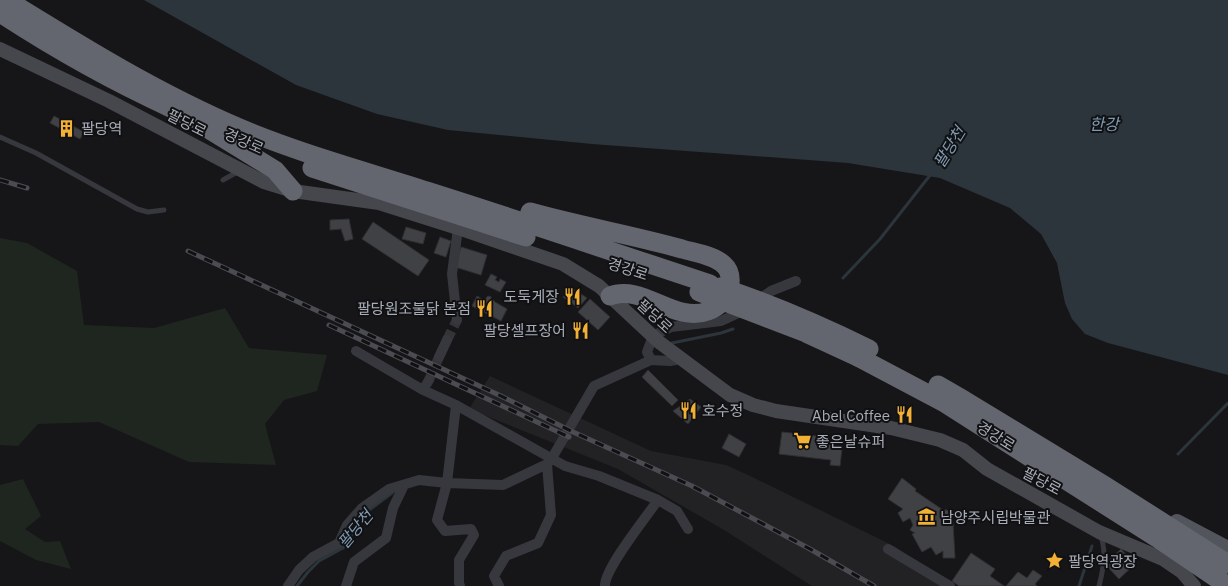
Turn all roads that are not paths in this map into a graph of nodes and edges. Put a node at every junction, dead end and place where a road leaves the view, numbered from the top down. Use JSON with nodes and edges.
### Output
{"nodes":[{"id":1,"x":7,"y":0,"type":"edge"},
{"id":2,"x":25,"y":0,"type":"edge"},
{"id":3,"x":0,"y":13,"type":"edge"},
{"id":4,"x":0,"y":20,"type":"edge"},
{"id":5,"x":33,"y":34,"type":"junction"},
{"id":6,"x":0,"y":48,"type":"edge"},
{"id":7,"x":181,"y":106,"type":"junction"},
{"id":8,"x":0,"y":137,"type":"edge"},
{"id":9,"x":242,"y":170,"type":"junction"},
{"id":10,"x":223,"y":180,"type":"dead end"},
{"id":11,"x":293,"y":191,"type":"junction"},
{"id":12,"x":428,"y":191,"type":"junction"},
{"id":13,"x":164,"y":210,"type":"dead end"},
{"id":14,"x":458,"y":228,"type":"junction"},
{"id":15,"x":796,"y":281,"type":"dead end"},
{"id":16,"x":705,"y":288,"type":"junction"},
{"id":17,"x":610,"y":296,"type":"junction"},
{"id":18,"x":457,"y":320,"type":"tunnel mouth"},
{"id":19,"x":656,"y":339,"type":"junction"},
{"id":20,"x":447,"y":340,"type":"tunnel mouth"},
{"id":21,"x":356,"y":351,"type":"dead end"},
{"id":22,"x":864,"y":353,"type":"junction"},
{"id":23,"x":676,"y":356,"type":"junction"},
{"id":24,"x":438,"y":358,"type":"tunnel mouth"},
{"id":25,"x":651,"y":360,"type":"junction"},
{"id":26,"x":429,"y":380,"type":"tunnel mouth"},
{"id":27,"x":423,"y":390,"type":"junction"},
{"id":28,"x":456,"y":405,"type":"junction"},
{"id":29,"x":550,"y":461,"type":"junction"},
{"id":30,"x":447,"y":484,"type":"junction"},
{"id":31,"x":404,"y":485,"type":"junction"},
{"id":32,"x":1104,"y":485,"type":"junction"},
{"id":33,"x":658,"y":500,"type":"junction"},
{"id":34,"x":688,"y":529,"type":"dead end"},
{"id":35,"x":1099,"y":532,"type":"junction"},
{"id":36,"x":888,"y":549,"type":"dead end"},
{"id":37,"x":1228,"y":549,"type":"edge"},
{"id":38,"x":1228,"y":564,"type":"edge"},
{"id":39,"x":288,"y":586,"type":"edge"},
{"id":40,"x":346,"y":586,"type":"edge"},
{"id":41,"x":460,"y":586,"type":"edge"},
{"id":42,"x":499,"y":586,"type":"edge"},
{"id":43,"x":604,"y":586,"type":"edge"},
{"id":44,"x":950,"y":586,"type":"edge"},
{"id":45,"x":1099,"y":586,"type":"edge"},
{"id":46,"x":1194,"y":586,"type":"edge"},
{"id":47,"x":1228,"y":586,"type":"edge"}],
"edges":[{"from":1,"to":7,"type":"highway","name":"경강로"},
{"from":2,"to":7,"type":"highway"},
{"from":3,"to":5,"type":"highway","name":"경강로"},
{"from":4,"to":5,"type":"highway"},
{"from":5,"to":7,"type":"highway","name":"경강로"},
{"from":6,"to":9,"type":"street","name":"팔당로"},
{"from":7,"to":11,"type":"highway"},
{"from":7,"to":12,"type":"highway","name":"경강로"},
{"from":7,"to":16,"type":"highway","name":"경강로"},
{"from":8,"to":13,"type":"lane"},
{"from":9,"to":10,"type":"lane"},
{"from":9,"to":11,"type":"street","name":"팔당로"},
{"from":11,"to":14,"type":"street","name":"팔당로"},
{"from":12,"to":16,"type":"highway","name":"경강로"},
{"from":12,"to":17,"type":"highway"},
{"from":14,"to":17,"type":"street","name":"팔당로"},
{"from":14,"to":18,"type":"street"},
{"from":15,"to":19,"type":"street"},
{"from":16,"to":22,"type":"highway","name":"경강로","bridge":true},
{"from":17,"to":19,"type":"street","name":"팔당로"},
{"from":19,"to":23,"type":"street","name":"팔당로"},
{"from":19,"to":25,"type":"street"},
{"from":20,"to":24,"type":"street"},
{"from":21,"to":27,"type":"street"},
{"from":22,"to":32,"type":"highway","name":"경강로"},
{"from":22,"to":47,"type":"highway","name":"경강로"},
{"from":23,"to":25,"type":"street"},
{"from":23,"to":35,"type":"street","name":"팔당로"},
{"from":25,"to":29,"type":"street"},
{"from":26,"to":27,"type":"street"},
{"from":27,"to":28,"type":"street"},
{"from":28,"to":29,"type":"street"},
{"from":28,"to":30,"type":"street"},
{"from":29,"to":30,"type":"street"},
{"from":29,"to":33,"type":"street"},
{"from":29,"to":42,"type":"street"},
{"from":30,"to":31,"type":"street"},
{"from":30,"to":41,"type":"street"},
{"from":31,"to":39,"type":"street"},
{"from":31,"to":40,"type":"street"},
{"from":32,"to":37,"type":"main road"},
{"from":32,"to":38,"type":"highway","name":"경강로"},
{"from":33,"to":34,"type":"street"},
{"from":33,"to":43,"type":"street"},
{"from":35,"to":45,"type":"lane"},
{"from":35,"to":46,"type":"street","name":"팔당로"},
{"from":36,"to":44,"type":"street"}]}
